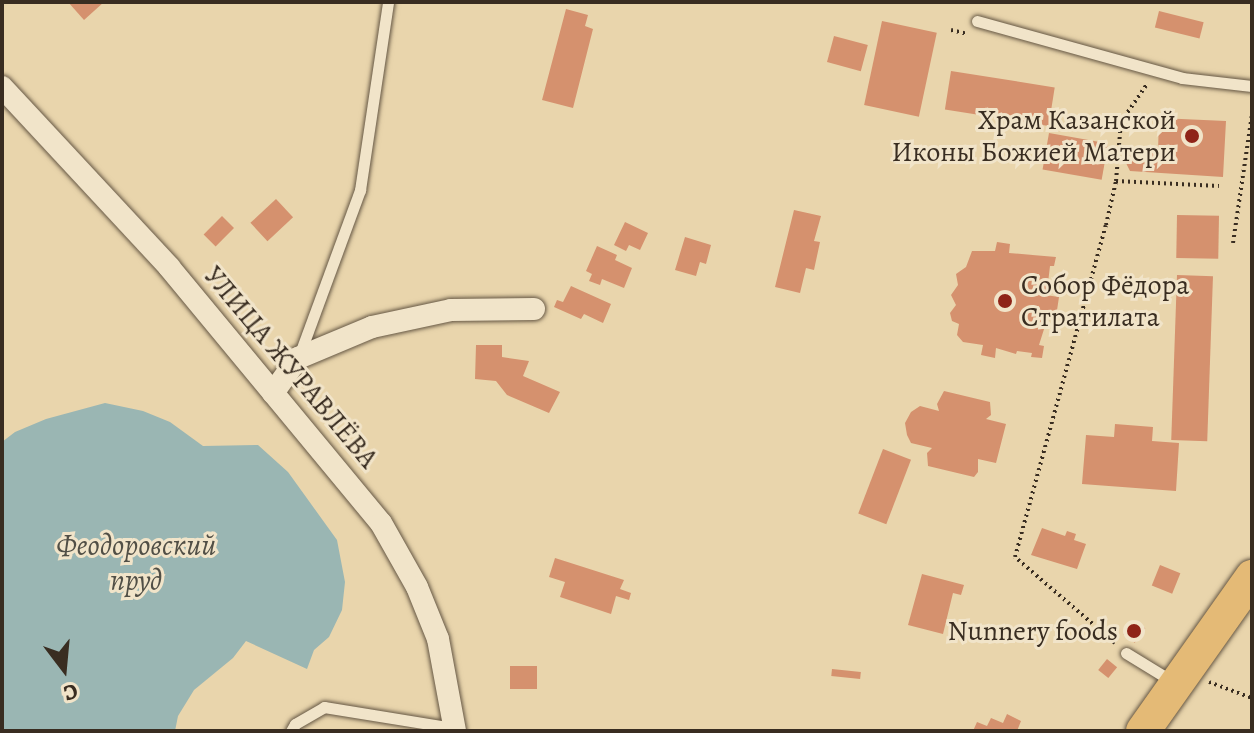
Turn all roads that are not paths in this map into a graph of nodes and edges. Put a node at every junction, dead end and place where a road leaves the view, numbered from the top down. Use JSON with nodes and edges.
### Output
{"nodes":[{"id":1,"x":388,"y":2,"type":"edge"},
{"id":2,"x":977,"y":21,"type":"dead end"},
{"id":3,"x":1252,"y":86,"type":"edge"},
{"id":4,"x":2,"y":87,"type":"edge"},
{"id":5,"x":534,"y":309,"type":"dead end"},
{"id":6,"x":298,"y":358,"type":"junction"},
{"id":7,"x":273,"y":393,"type":"junction"},
{"id":8,"x":1252,"y":577,"type":"edge"},
{"id":9,"x":1126,"y":653,"type":"road end"},
{"id":10,"x":1180,"y":678,"type":"junction"},
{"id":11,"x":455,"y":730,"type":"edge"},
{"id":12,"x":291,"y":731,"type":"edge"},
{"id":13,"x":1143,"y":731,"type":"edge"}],
"edges":[{"from":1,"to":6,"type":"lane"},
{"from":2,"to":3,"type":"lane"},
{"from":4,"to":7,"type":"street","name":"УЛИЦА ЖУРАВЛЁВА"},
{"from":5,"to":6,"type":"street"},
{"from":6,"to":7,"type":"street"},
{"from":7,"to":11,"type":"street","name":"УЛИЦА ЖУРАВЛЁВА"},
{"from":8,"to":10,"type":"main road"},
{"from":9,"to":10,"type":"lane"},
{"from":10,"to":13,"type":"main road"},
{"from":11,"to":12,"type":"lane"}]}
